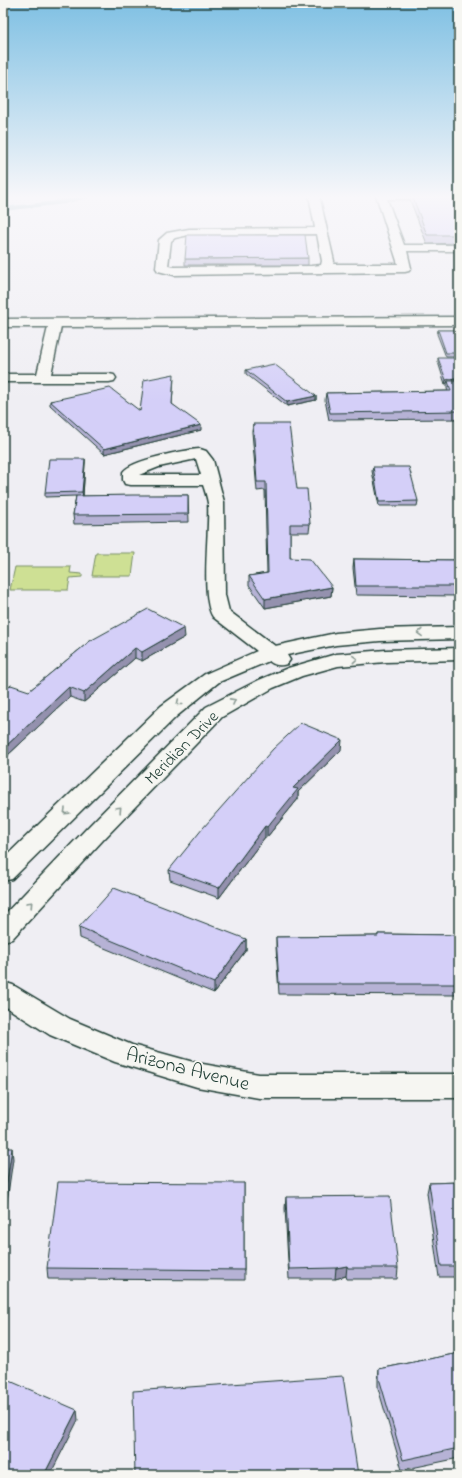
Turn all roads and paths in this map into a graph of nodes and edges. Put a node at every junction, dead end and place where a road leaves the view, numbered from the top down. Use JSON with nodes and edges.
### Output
{"nodes":[{"id":1,"x":162,"y":264,"type":"edge"},
{"id":2,"x":326,"y":264,"type":"joint"},
{"id":3,"x":404,"y":264,"type":"edge"},
{"id":4,"x":459,"y":321,"type":"edge"},
{"id":5,"x":3,"y":323,"type":"edge"},
{"id":6,"x":55,"y":324,"type":"junction"},
{"id":7,"x":3,"y":378,"type":"edge"},
{"id":8,"x":43,"y":378,"type":"junction"},
{"id":9,"x":109,"y":378,"type":"dead end"},
{"id":10,"x":210,"y":480,"type":"dead end"},
{"id":11,"x":459,"y":633,"type":"edge"},
{"id":12,"x":270,"y":653,"type":"junction"},
{"id":13,"x":459,"y":654,"type":"edge"},
{"id":14,"x":296,"y":672,"type":"junction"},
{"id":15,"x":3,"y":873,"type":"edge"},
{"id":16,"x":3,"y":932,"type":"edge"},
{"id":17,"x":3,"y":992,"type":"edge"},
{"id":18,"x":459,"y":1086,"type":"edge"}],
"edges":[{"from":1,"to":2,"type":"street"},
{"from":2,"to":3,"type":"street"},
{"from":4,"to":6,"type":"street"},
{"from":5,"to":6,"type":"street"},
{"from":6,"to":8,"type":"street"},
{"from":7,"to":8,"type":"street"},
{"from":8,"to":9,"type":"street"},
{"from":10,"to":12,"type":"street"},
{"from":11,"to":12,"type":"street","name":"Meridian Drive","one_way":true},
{"from":12,"to":14,"type":"street"},
{"from":12,"to":15,"type":"street","name":"Meridian Drive","one_way":true},
{"from":14,"to":13,"type":"street","name":"Meridian Drive","one_way":true},
{"from":16,"to":14,"type":"street","name":"Meridian Drive","one_way":true},
{"from":17,"to":18,"type":"street","name":"Arizona Avenue"}]}
